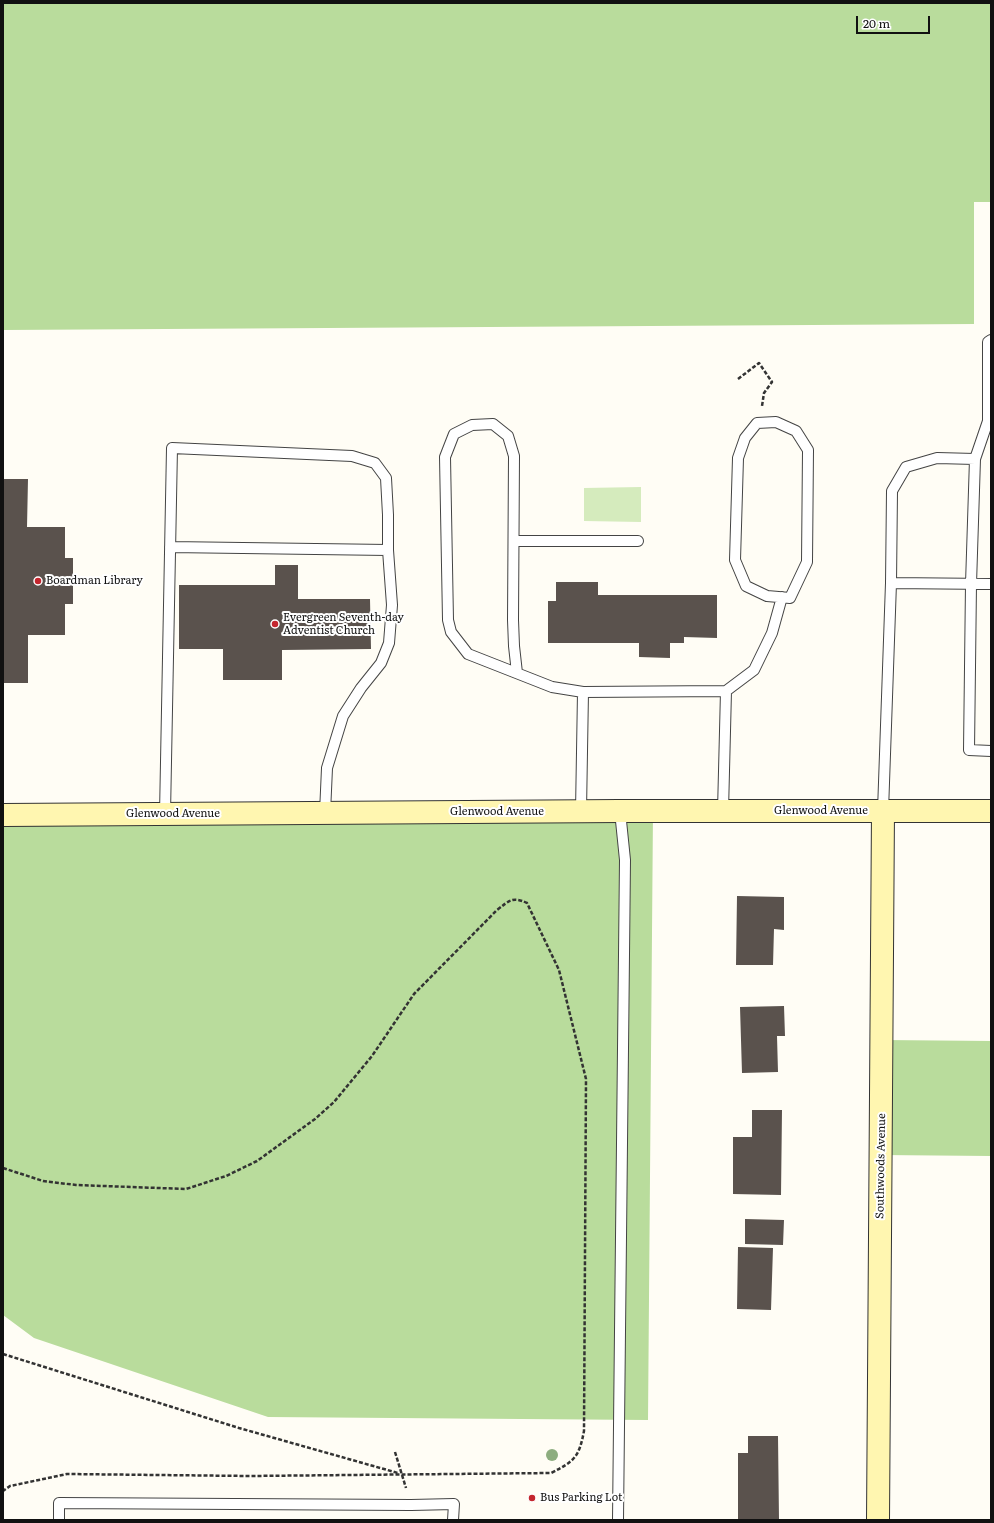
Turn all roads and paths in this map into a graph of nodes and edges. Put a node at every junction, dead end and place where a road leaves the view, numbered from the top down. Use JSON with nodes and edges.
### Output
{"nodes":[{"id":1,"x":991,"y":340,"type":"edge"},
{"id":2,"x":738,"y":379,"type":"dead end"},
{"id":3,"x":766,"y":422,"type":"junction"},
{"id":4,"x":975,"y":459,"type":"junction"},
{"id":5,"x":638,"y":541,"type":"dead end"},
{"id":6,"x":514,"y":542,"type":"junction"},
{"id":7,"x":170,"y":547,"type":"junction"},
{"id":8,"x":388,"y":550,"type":"junction"},
{"id":9,"x":891,"y":583,"type":"junction"},
{"id":10,"x":971,"y":584,"type":"junction"},
{"id":11,"x":991,"y":584,"type":"edge"},
{"id":12,"x":782,"y":597,"type":"junction"},
{"id":13,"x":517,"y":673,"type":"junction"},
{"id":14,"x":726,"y":691,"type":"junction"},
{"id":15,"x":583,"y":692,"type":"junction"},
{"id":16,"x":991,"y":750,"type":"edge"},
{"id":17,"x":581,"y":811,"type":"junction"},
{"id":18,"x":620,"y":811,"type":"junction"},
{"id":19,"x":723,"y":811,"type":"junction"},
{"id":20,"x":883,"y":811,"type":"junction"},
{"id":21,"x":991,"y":811,"type":"edge"},
{"id":22,"x":325,"y":813,"type":"junction"},
{"id":23,"x":165,"y":814,"type":"junction"},
{"id":24,"x":3,"y":815,"type":"edge"},
{"id":25,"x":3,"y":1168,"type":"edge"},
{"id":26,"x":3,"y":1354,"type":"edge"},
{"id":27,"x":395,"y":1452,"type":"dead end"},
{"id":28,"x":402,"y":1475,"type":"junction"},
{"id":29,"x":3,"y":1491,"type":"edge"},
{"id":30,"x":412,"y":1505,"type":"junction"},
{"id":31,"x":59,"y":1520,"type":"edge"},
{"id":32,"x":453,"y":1520,"type":"edge"},
{"id":33,"x":618,"y":1520,"type":"edge"},
{"id":34,"x":878,"y":1520,"type":"edge"}],
"edges":[{"from":1,"to":4,"type":"lane"},
{"from":2,"to":3,"type":"path"},
{"from":3,"to":12,"type":"lane"},
{"from":3,"to":12,"type":"lane"},
{"from":4,"to":9,"type":"lane"},
{"from":4,"to":10,"type":"lane"},
{"from":5,"to":6,"type":"lane"},
{"from":6,"to":13,"type":"lane"},
{"from":6,"to":13,"type":"lane"},
{"from":7,"to":8,"type":"lane"},
{"from":7,"to":8,"type":"lane"},
{"from":7,"to":23,"type":"lane"},
{"from":8,"to":22,"type":"lane"},
{"from":9,"to":10,"type":"lane"},
{"from":9,"to":20,"type":"lane"},
{"from":10,"to":11,"type":"lane"},
{"from":10,"to":16,"type":"lane"},
{"from":12,"to":14,"type":"lane"},
{"from":13,"to":15,"type":"lane"},
{"from":14,"to":15,"type":"lane"},
{"from":14,"to":19,"type":"lane"},
{"from":15,"to":17,"type":"lane"},
{"from":17,"to":18,"type":"street","name":"Glenwood Avenue"},
{"from":17,"to":22,"type":"street","name":"Glenwood Avenue"},
{"from":18,"to":19,"type":"street","name":"Glenwood Avenue"},
{"from":18,"to":33,"type":"lane"},
{"from":19,"to":20,"type":"street","name":"Glenwood Avenue"},
{"from":20,"to":21,"type":"street","name":"Glenwood Avenue"},
{"from":20,"to":34,"type":"street","name":"Southwoods Avenue"},
{"from":22,"to":23,"type":"street","name":"Glenwood Avenue"},
{"from":23,"to":24,"type":"street","name":"Glenwood Avenue"},
{"from":25,"to":28,"type":"path"},
{"from":26,"to":28,"type":"path"},
{"from":27,"to":28,"type":"path"},
{"from":28,"to":29,"type":"path"},
{"from":28,"to":30,"type":"path"},
{"from":30,"to":31,"type":"lane"},
{"from":30,"to":32,"type":"lane"}]}
